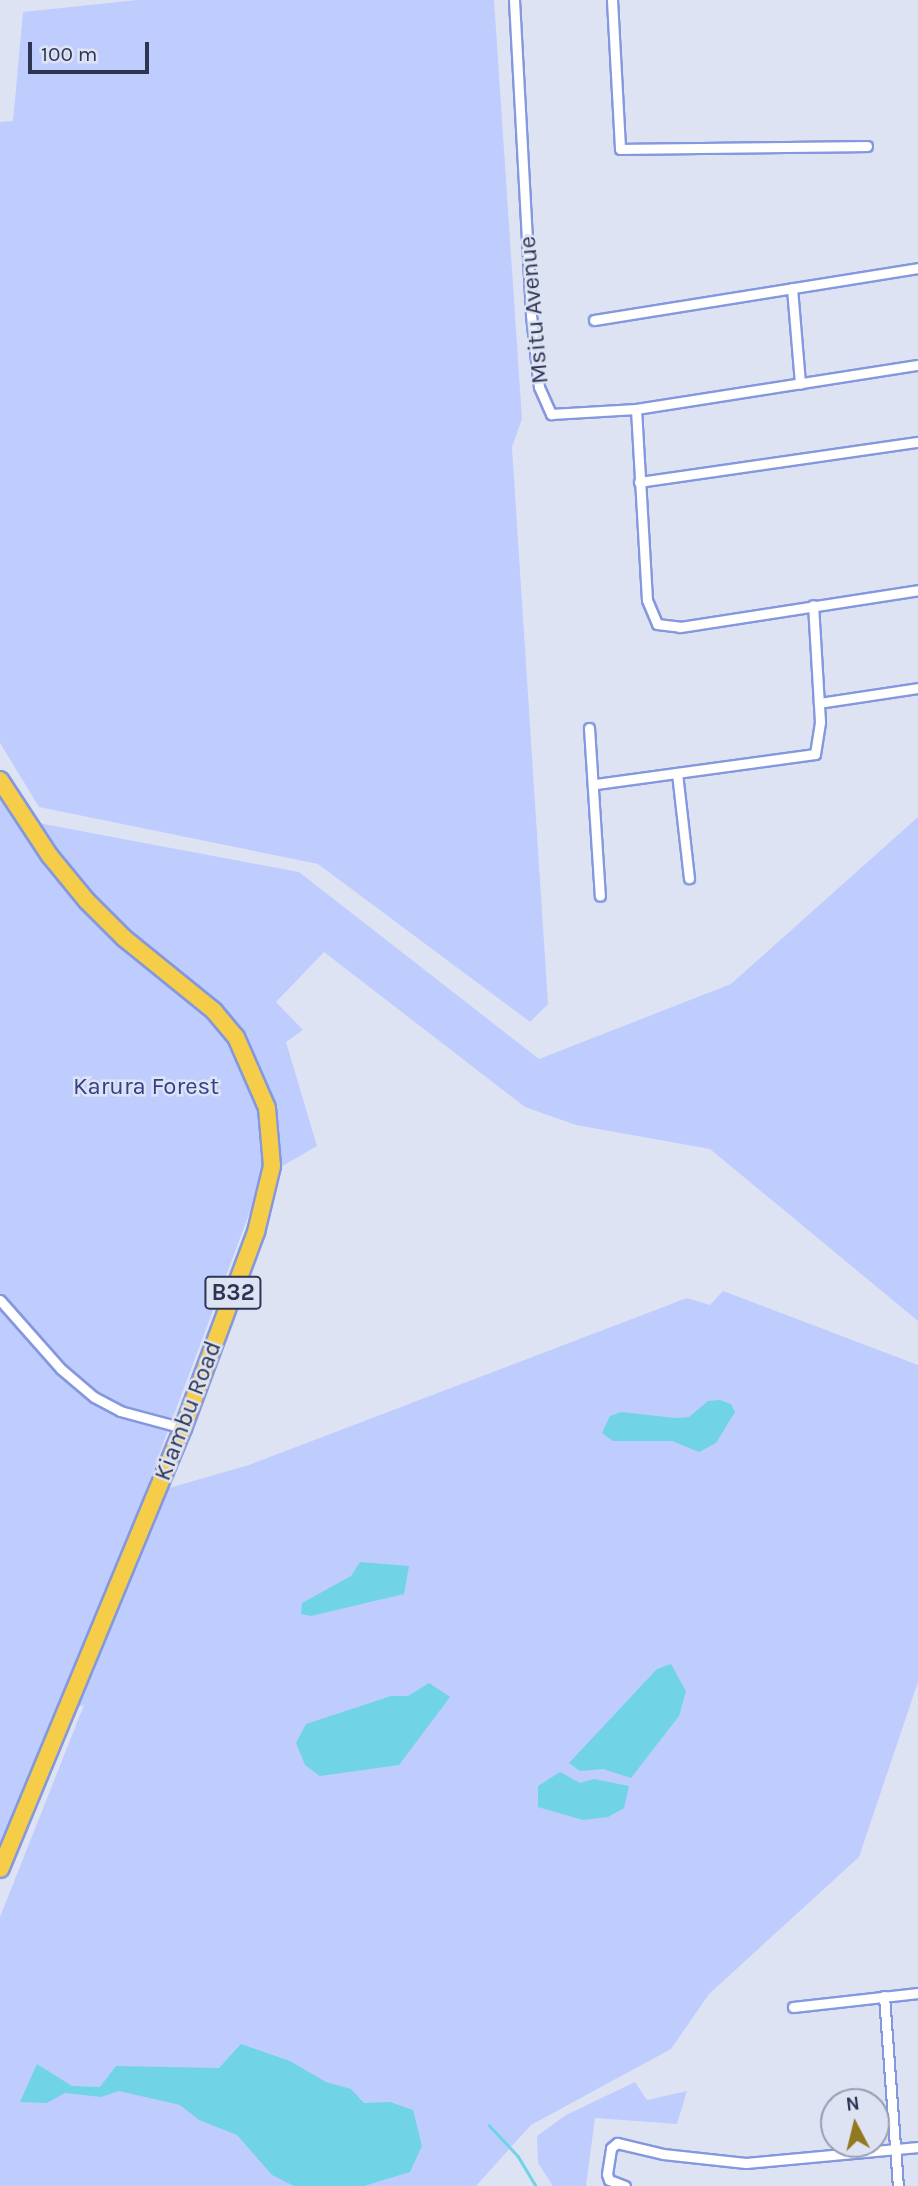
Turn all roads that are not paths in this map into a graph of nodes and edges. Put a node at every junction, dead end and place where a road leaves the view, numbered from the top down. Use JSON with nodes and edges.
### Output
{"nodes":[{"id":1,"x":514,"y":0,"type":"edge"},
{"id":2,"x":612,"y":0,"type":"edge"},
{"id":3,"x":867,"y":146,"type":"dead end"},
{"id":4,"x":918,"y":268,"type":"edge"},
{"id":5,"x":792,"y":288,"type":"junction"},
{"id":6,"x":594,"y":320,"type":"dead end"},
{"id":7,"x":918,"y":365,"type":"edge"},
{"id":8,"x":800,"y":384,"type":"junction"},
{"id":9,"x":636,"y":409,"type":"junction"},
{"id":10,"x":918,"y":442,"type":"edge"},
{"id":11,"x":639,"y":482,"type":"junction"},
{"id":12,"x":918,"y":590,"type":"edge"},
{"id":13,"x":813,"y":605,"type":"junction"},
{"id":14,"x":918,"y":688,"type":"edge"},
{"id":15,"x":819,"y":702,"type":"junction"},
{"id":16,"x":589,"y":728,"type":"dead end"},
{"id":17,"x":677,"y":773,"type":"junction"},
{"id":18,"x":0,"y":780,"type":"edge"},
{"id":19,"x":596,"y":784,"type":"junction"},
{"id":20,"x":689,"y":878,"type":"dead end"},
{"id":21,"x":600,"y":896,"type":"dead end"},
{"id":22,"x":0,"y":1300,"type":"edge"},
{"id":23,"x":183,"y":1428,"type":"junction"},
{"id":24,"x":0,"y":1869,"type":"edge"},
{"id":25,"x":918,"y":1993,"type":"edge"},
{"id":26,"x":884,"y":1996,"type":"junction"},
{"id":27,"x":793,"y":2007,"type":"dead end"},
{"id":28,"x":918,"y":2147,"type":"edge"},
{"id":29,"x":894,"y":2151,"type":"junction"},
{"id":30,"x":625,"y":2186,"type":"edge"},
{"id":31,"x":898,"y":2186,"type":"edge"}],
"edges":[{"from":1,"to":9,"type":"street","name":"Msitu Avenue"},
{"from":2,"to":3,"type":"street"},
{"from":4,"to":5,"type":"street"},
{"from":5,"to":6,"type":"street"},
{"from":5,"to":8,"type":"street"},
{"from":7,"to":8,"type":"street","name":"Msitu Avenue"},
{"from":8,"to":9,"type":"street","name":"Msitu Avenue"},
{"from":9,"to":11,"type":"street"},
{"from":10,"to":11,"type":"street"},
{"from":11,"to":13,"type":"street"},
{"from":12,"to":13,"type":"street"},
{"from":13,"to":15,"type":"street"},
{"from":14,"to":15,"type":"street"},
{"from":15,"to":17,"type":"street"},
{"from":16,"to":19,"type":"street"},
{"from":17,"to":19,"type":"street"},
{"from":17,"to":20,"type":"street"},
{"from":18,"to":23,"type":"highway","name":"Kiambu Road","number":"B32"},
{"from":19,"to":21,"type":"street"},
{"from":22,"to":23,"type":"street"},
{"from":23,"to":24,"type":"highway","name":"Kiambu Road","number":"B32"},
{"from":25,"to":26,"type":"street"},
{"from":26,"to":27,"type":"street"},
{"from":26,"to":29,"type":"street"},
{"from":28,"to":29,"type":"street"},
{"from":29,"to":30,"type":"street"},
{"from":29,"to":31,"type":"street"}]}
